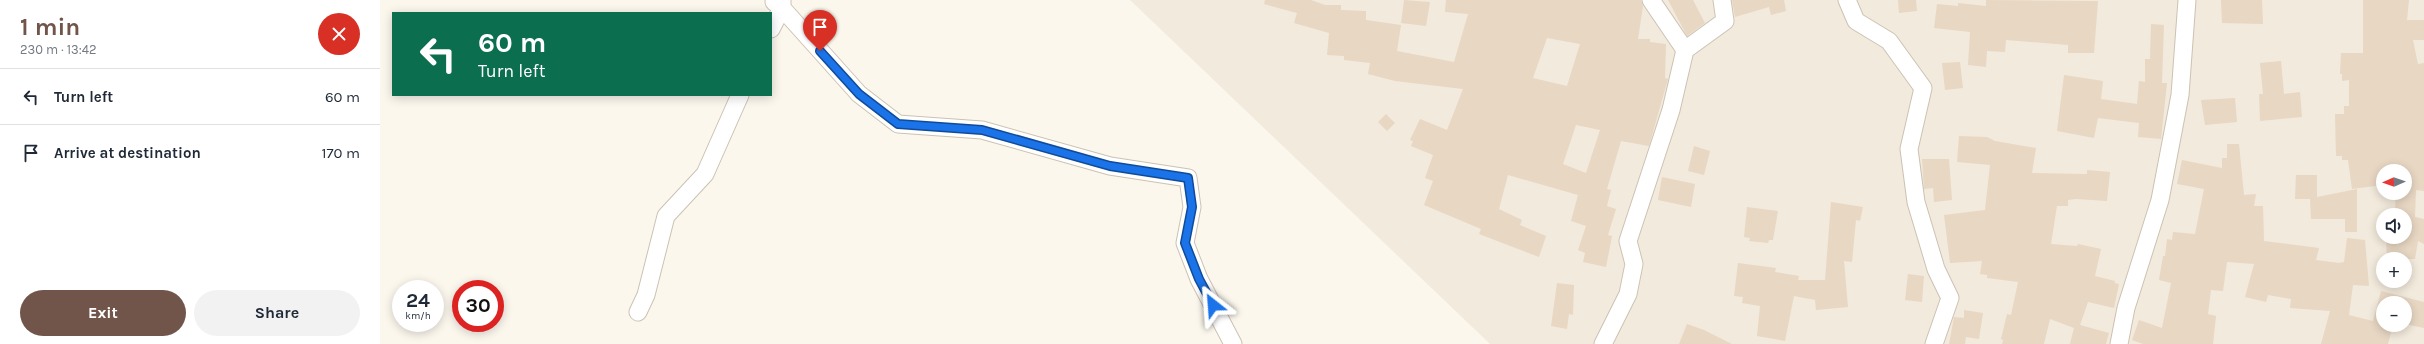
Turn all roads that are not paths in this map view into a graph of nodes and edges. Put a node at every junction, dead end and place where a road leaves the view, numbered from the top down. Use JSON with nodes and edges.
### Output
{"nodes":[{"id":1,"x":1651,"y":0,"type":"edge"},
{"id":2,"x":1722,"y":0,"type":"edge"},
{"id":3,"x":1847,"y":0,"type":"edge"},
{"id":4,"x":2187,"y":0,"type":"edge"},
{"id":5,"x":779,"y":3,"type":"edge"},
{"id":6,"x":772,"y":26,"type":"edge"},
{"id":7,"x":1685,"y":50,"type":"junction"},
{"id":8,"x":740,"y":96,"type":"edge"},
{"id":9,"x":638,"y":312,"type":"dead end"},
{"id":10,"x":1233,"y":344,"type":"edge"},
{"id":11,"x":1603,"y":344,"type":"edge"},
{"id":12,"x":1934,"y":344,"type":"edge"},
{"id":13,"x":2119,"y":344,"type":"edge"}],
"edges":[{"from":1,"to":7,"type":"street"},
{"from":2,"to":7,"type":"street"},
{"from":3,"to":12,"type":"street"},
{"from":4,"to":13,"type":"street"},
{"from":5,"to":6,"type":"street"},
{"from":5,"to":10,"type":"street"},
{"from":7,"to":11,"type":"street"},
{"from":8,"to":9,"type":"street"}]}
